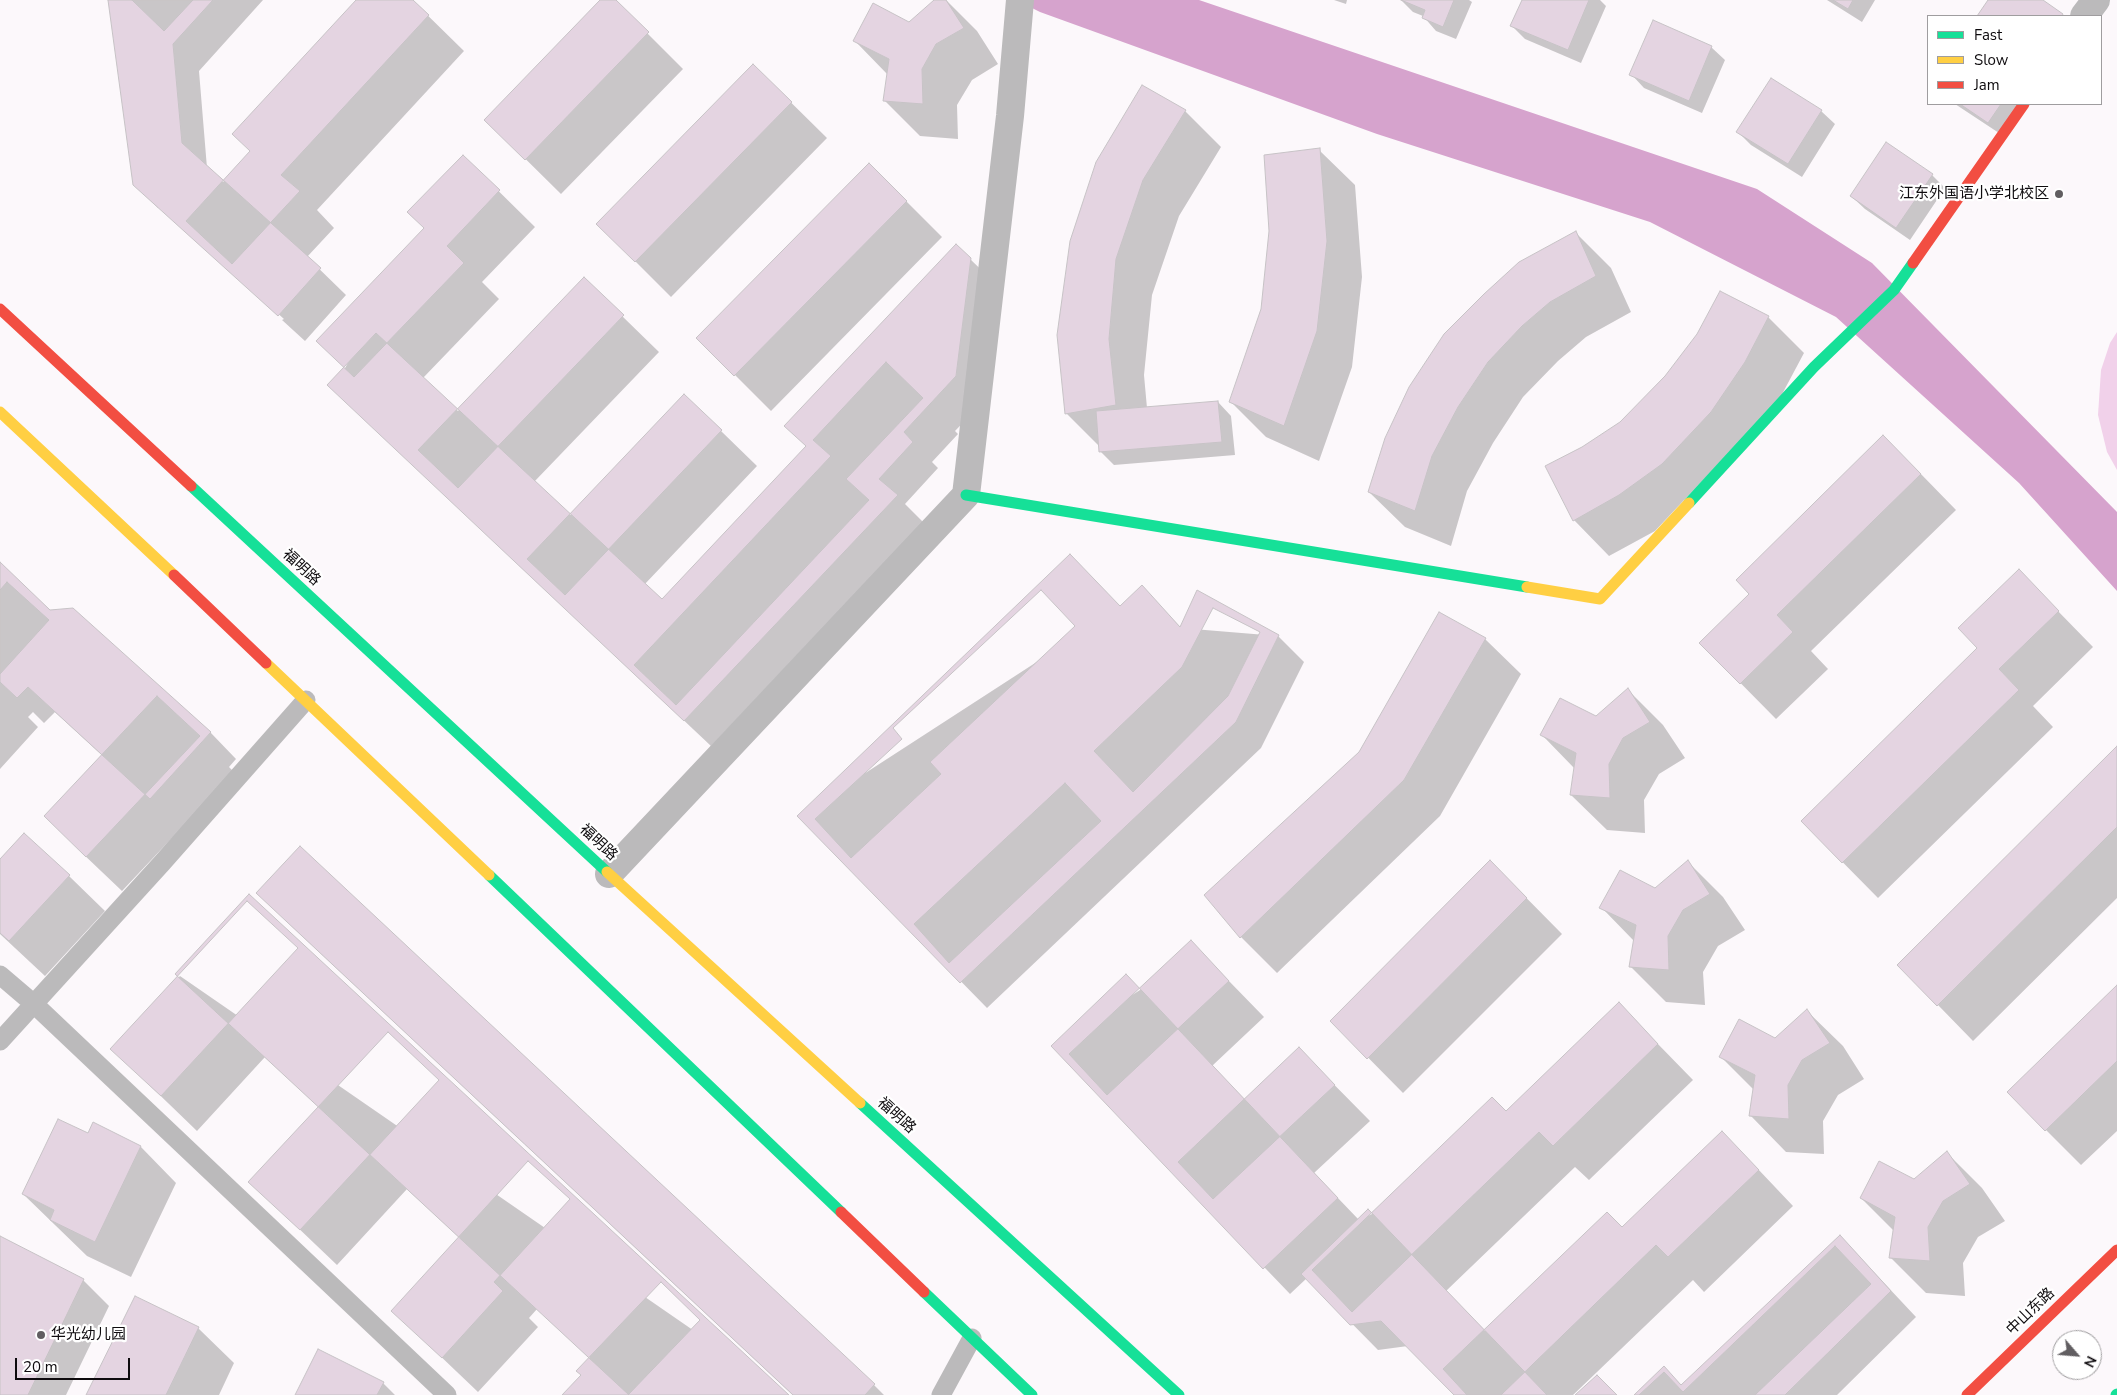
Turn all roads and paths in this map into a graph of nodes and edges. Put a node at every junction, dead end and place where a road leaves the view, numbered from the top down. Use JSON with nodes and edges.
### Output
{"nodes":[{"id":1,"x":1020,"y":0,"type":"edge"},
{"id":2,"x":2096,"y":0,"type":"edge"},
{"id":3,"x":2085,"y":15,"type":"edge"},
{"id":4,"x":2023,"y":105,"type":"edge"},
{"id":5,"x":0,"y":309,"type":"edge"},
{"id":6,"x":0,"y":412,"type":"edge"},
{"id":7,"x":966,"y":495,"type":"junction"},
{"id":8,"x":306,"y":700,"type":"junction"},
{"id":9,"x":609,"y":874,"type":"junction"},
{"id":10,"x":0,"y":975,"type":"edge"},
{"id":11,"x":34,"y":1004,"type":"junction"},
{"id":12,"x":0,"y":1040,"type":"edge"},
{"id":13,"x":2117,"y":1250,"type":"edge"},
{"id":14,"x":972,"y":1338,"type":"junction"},
{"id":15,"x":447,"y":1395,"type":"edge"},
{"id":16,"x":941,"y":1395,"type":"edge"},
{"id":17,"x":1032,"y":1395,"type":"edge"},
{"id":18,"x":1179,"y":1395,"type":"edge"},
{"id":19,"x":1967,"y":1395,"type":"edge"}],
"edges":[{"from":1,"to":7,"type":"street"},
{"from":2,"to":3,"type":"street"},
{"from":4,"to":7,"type":"main road"},
{"from":5,"to":9,"type":"main road","name":"福明路"},
{"from":6,"to":8,"type":"main road"},
{"from":7,"to":9,"type":"street"},
{"from":8,"to":11,"type":"lane"},
{"from":8,"to":14,"type":"main road"},
{"from":9,"to":18,"type":"main road","name":"福明路"},
{"from":10,"to":11,"type":"lane"},
{"from":11,"to":12,"type":"lane"},
{"from":11,"to":15,"type":"lane"},
{"from":13,"to":19,"type":"main road","name":"中山东路"},
{"from":14,"to":16,"type":"lane"},
{"from":14,"to":17,"type":"main road"}]}
